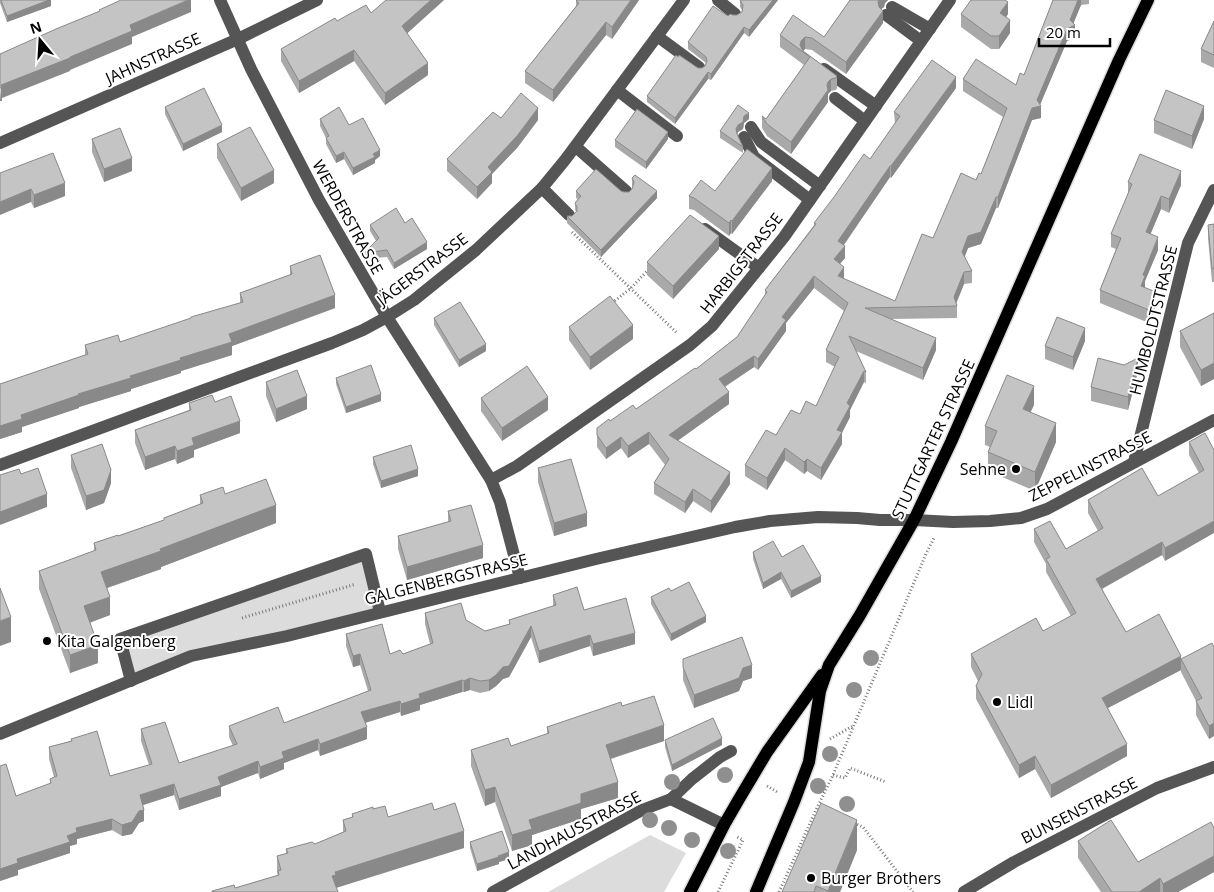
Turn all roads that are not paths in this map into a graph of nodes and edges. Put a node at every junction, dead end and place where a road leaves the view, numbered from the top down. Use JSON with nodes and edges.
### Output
{"nodes":[{"id":1,"x":220,"y":0,"type":"edge"},
{"id":2,"x":317,"y":0,"type":"edge"},
{"id":3,"x":684,"y":0,"type":"edge"},
{"id":4,"x":718,"y":0,"type":"edge"},
{"id":5,"x":950,"y":0,"type":"edge"},
{"id":6,"x":1148,"y":0,"type":"edge"},
{"id":7,"x":735,"y":14,"type":"edge"},
{"id":8,"x":930,"y":29,"type":"junction"},
{"id":9,"x":657,"y":36,"type":"junction"},
{"id":10,"x":238,"y":39,"type":"junction"},
{"id":11,"x":921,"y":41,"type":"junction"},
{"id":12,"x":815,"y":62,"type":"edge"},
{"id":13,"x":699,"y":67,"type":"edge"},
{"id":14,"x":616,"y":90,"type":"junction"},
{"id":15,"x":834,"y":98,"type":"dead end"},
{"id":16,"x":876,"y":106,"type":"junction"},
{"id":17,"x":865,"y":121,"type":"junction"},
{"id":18,"x":678,"y":136,"type":"dead end"},
{"id":19,"x":0,"y":142,"type":"edge"},
{"id":20,"x":576,"y":146,"type":"junction"},
{"id":21,"x":820,"y":186,"type":"junction"},
{"id":22,"x":542,"y":188,"type":"junction"},
{"id":23,"x":1214,"y":190,"type":"edge"},
{"id":24,"x":626,"y":191,"type":"edge"},
{"id":25,"x":810,"y":200,"type":"junction"},
{"id":26,"x":568,"y":221,"type":"edge"},
{"id":27,"x":697,"y":222,"type":"edge"},
{"id":28,"x":759,"y":268,"type":"junction"},
{"id":29,"x":387,"y":317,"type":"junction"},
{"id":30,"x":1214,"y":420,"type":"edge"},
{"id":31,"x":1134,"y":462,"type":"junction"},
{"id":32,"x":0,"y":465,"type":"edge"},
{"id":33,"x":491,"y":480,"type":"junction"},
{"id":34,"x":914,"y":520,"type":"junction"},
{"id":35,"x":520,"y":578,"type":"junction"},
{"id":36,"x":380,"y":612,"type":"junction"},
{"id":37,"x":829,"y":665,"type":"junction"},
{"id":38,"x":131,"y":681,"type":"junction"},
{"id":39,"x":0,"y":734,"type":"edge"},
{"id":40,"x":731,"y":751,"type":"dead end"},
{"id":41,"x":1214,"y":767,"type":"edge"},
{"id":42,"x":671,"y":800,"type":"junction"},
{"id":43,"x":724,"y":825,"type":"junction"},
{"id":44,"x":493,"y":892,"type":"edge"},
{"id":45,"x":690,"y":892,"type":"edge"},
{"id":46,"x":756,"y":892,"type":"edge"},
{"id":47,"x":964,"y":892,"type":"edge"}],
"edges":[{"from":1,"to":10,"type":"street","name":"WERDERSTRASSE"},
{"from":2,"to":10,"type":"street","name":"JAHNSTRASSE"},
{"from":3,"to":9,"type":"street","name":"JÄGERSTRASSE"},
{"from":4,"to":7,"type":"street"},
{"from":5,"to":8,"type":"street","name":"HARBIGSTRASSE"},
{"from":6,"to":34,"type":"main road","name":"STUTTGARTER STRASSE"},
{"from":8,"to":11,"type":"street","name":"HARBIGSTRASSE"},
{"from":8,"to":11,"type":"street"},
{"from":9,"to":13,"type":"street"},
{"from":9,"to":14,"type":"street","name":"JÄGERSTRASSE"},
{"from":10,"to":19,"type":"street","name":"JAHNSTRASSE"},
{"from":10,"to":29,"type":"street","name":"WERDERSTRASSE"},
{"from":11,"to":16,"type":"street","name":"HARBIGSTRASSE"},
{"from":12,"to":16,"type":"street"},
{"from":14,"to":18,"type":"street"},
{"from":14,"to":20,"type":"street","name":"JÄGERSTRASSE"},
{"from":15,"to":17,"type":"street"},
{"from":16,"to":17,"type":"street","name":"HARBIGSTRASSE"},
{"from":17,"to":21,"type":"street","name":"HARBIGSTRASSE"},
{"from":20,"to":22,"type":"street","name":"JÄGERSTRASSE"},
{"from":20,"to":24,"type":"street"},
{"from":21,"to":25,"type":"street","name":"HARBIGSTRASSE"},
{"from":21,"to":25,"type":"street"},
{"from":22,"to":26,"type":"street"},
{"from":22,"to":29,"type":"street","name":"JÄGERSTRASSE"},
{"from":23,"to":31,"type":"street","name":"HUMBOLDTSTRASSE"},
{"from":25,"to":28,"type":"street","name":"HARBIGSTRASSE"},
{"from":27,"to":28,"type":"street"},
{"from":28,"to":33,"type":"street","name":"HARBIGSTRASSE"},
{"from":29,"to":32,"type":"street","name":"JÄGERSTRASSE"},
{"from":29,"to":33,"type":"street","name":"WERDERSTRASSE"},
{"from":30,"to":31,"type":"street","name":"ZEPPELINSTRASSE"},
{"from":31,"to":34,"type":"street","name":"ZEPPELINSTRASSE"},
{"from":33,"to":35,"type":"street","name":"WERDERSTRASSE"},
{"from":34,"to":35,"type":"street","name":"GALGENBERGSTRASSE"},
{"from":34,"to":37,"type":"main road","name":"STUTTGARTER STRASSE"},
{"from":35,"to":36,"type":"street","name":"GALGENBERGSTRASSE"},
{"from":36,"to":38,"type":"street","name":"GALGENBERGSTRASSE"},
{"from":36,"to":38,"type":"street"},
{"from":37,"to":43,"type":"main road"},
{"from":37,"to":46,"type":"main road","name":"STUTTGARTER STRASSE"},
{"from":38,"to":39,"type":"street","name":"GALGENBERGSTRASSE"},
{"from":40,"to":42,"type":"street","name":"LANDHAUSSTRASSE"},
{"from":41,"to":47,"type":"street","name":"BUNSENSTRASSE"},
{"from":42,"to":43,"type":"street"},
{"from":42,"to":44,"type":"street","name":"LANDHAUSSTRASSE"},
{"from":43,"to":45,"type":"main road"}]}
